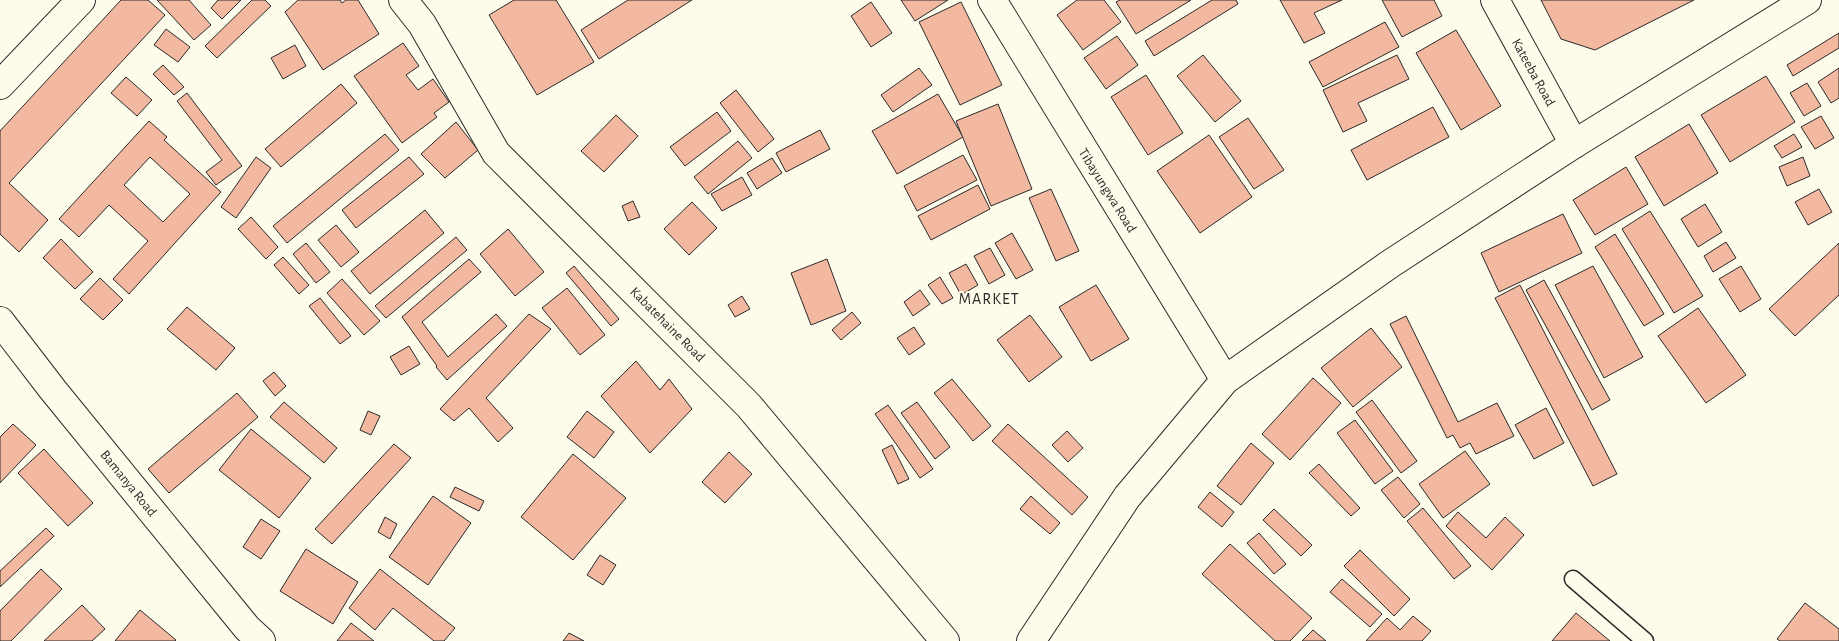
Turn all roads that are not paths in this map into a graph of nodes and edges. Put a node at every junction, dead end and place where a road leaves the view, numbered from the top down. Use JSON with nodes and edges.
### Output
{"nodes":[{"id":1,"x":80,"y":0,"type":"edge"},
{"id":2,"x":403,"y":0,"type":"edge"},
{"id":3,"x":992,"y":0,"type":"edge"},
{"id":4,"x":1494,"y":0,"type":"edge"},
{"id":5,"x":1807,"y":0,"type":"edge"},
{"id":6,"x":0,"y":85,"type":"edge"},
{"id":7,"x":1574,"y":144,"type":"junction"},
{"id":8,"x":0,"y":321,"type":"edge"},
{"id":9,"x":1226,"y":380,"type":"junction"},
{"id":10,"x":1573,"y":579,"type":"dead end"},
{"id":11,"x":261,"y":641,"type":"edge"},
{"id":12,"x":945,"y":641,"type":"edge"},
{"id":13,"x":1031,"y":641,"type":"edge"},
{"id":14,"x":1645,"y":641,"type":"edge"}],
"edges":[{"from":1,"to":6,"type":"street"},
{"from":2,"to":12,"type":"street","name":"Kabatehaine Road"},
{"from":3,"to":9,"type":"street","name":"Tibayungwa Road"},
{"from":4,"to":7,"type":"street","name":"Kateeba Road"},
{"from":5,"to":7,"type":"street"},
{"from":7,"to":9,"type":"street"},
{"from":8,"to":11,"type":"street","name":"Bamanya Road"},
{"from":9,"to":13,"type":"street"},
{"from":10,"to":14,"type":"lane"}]}
